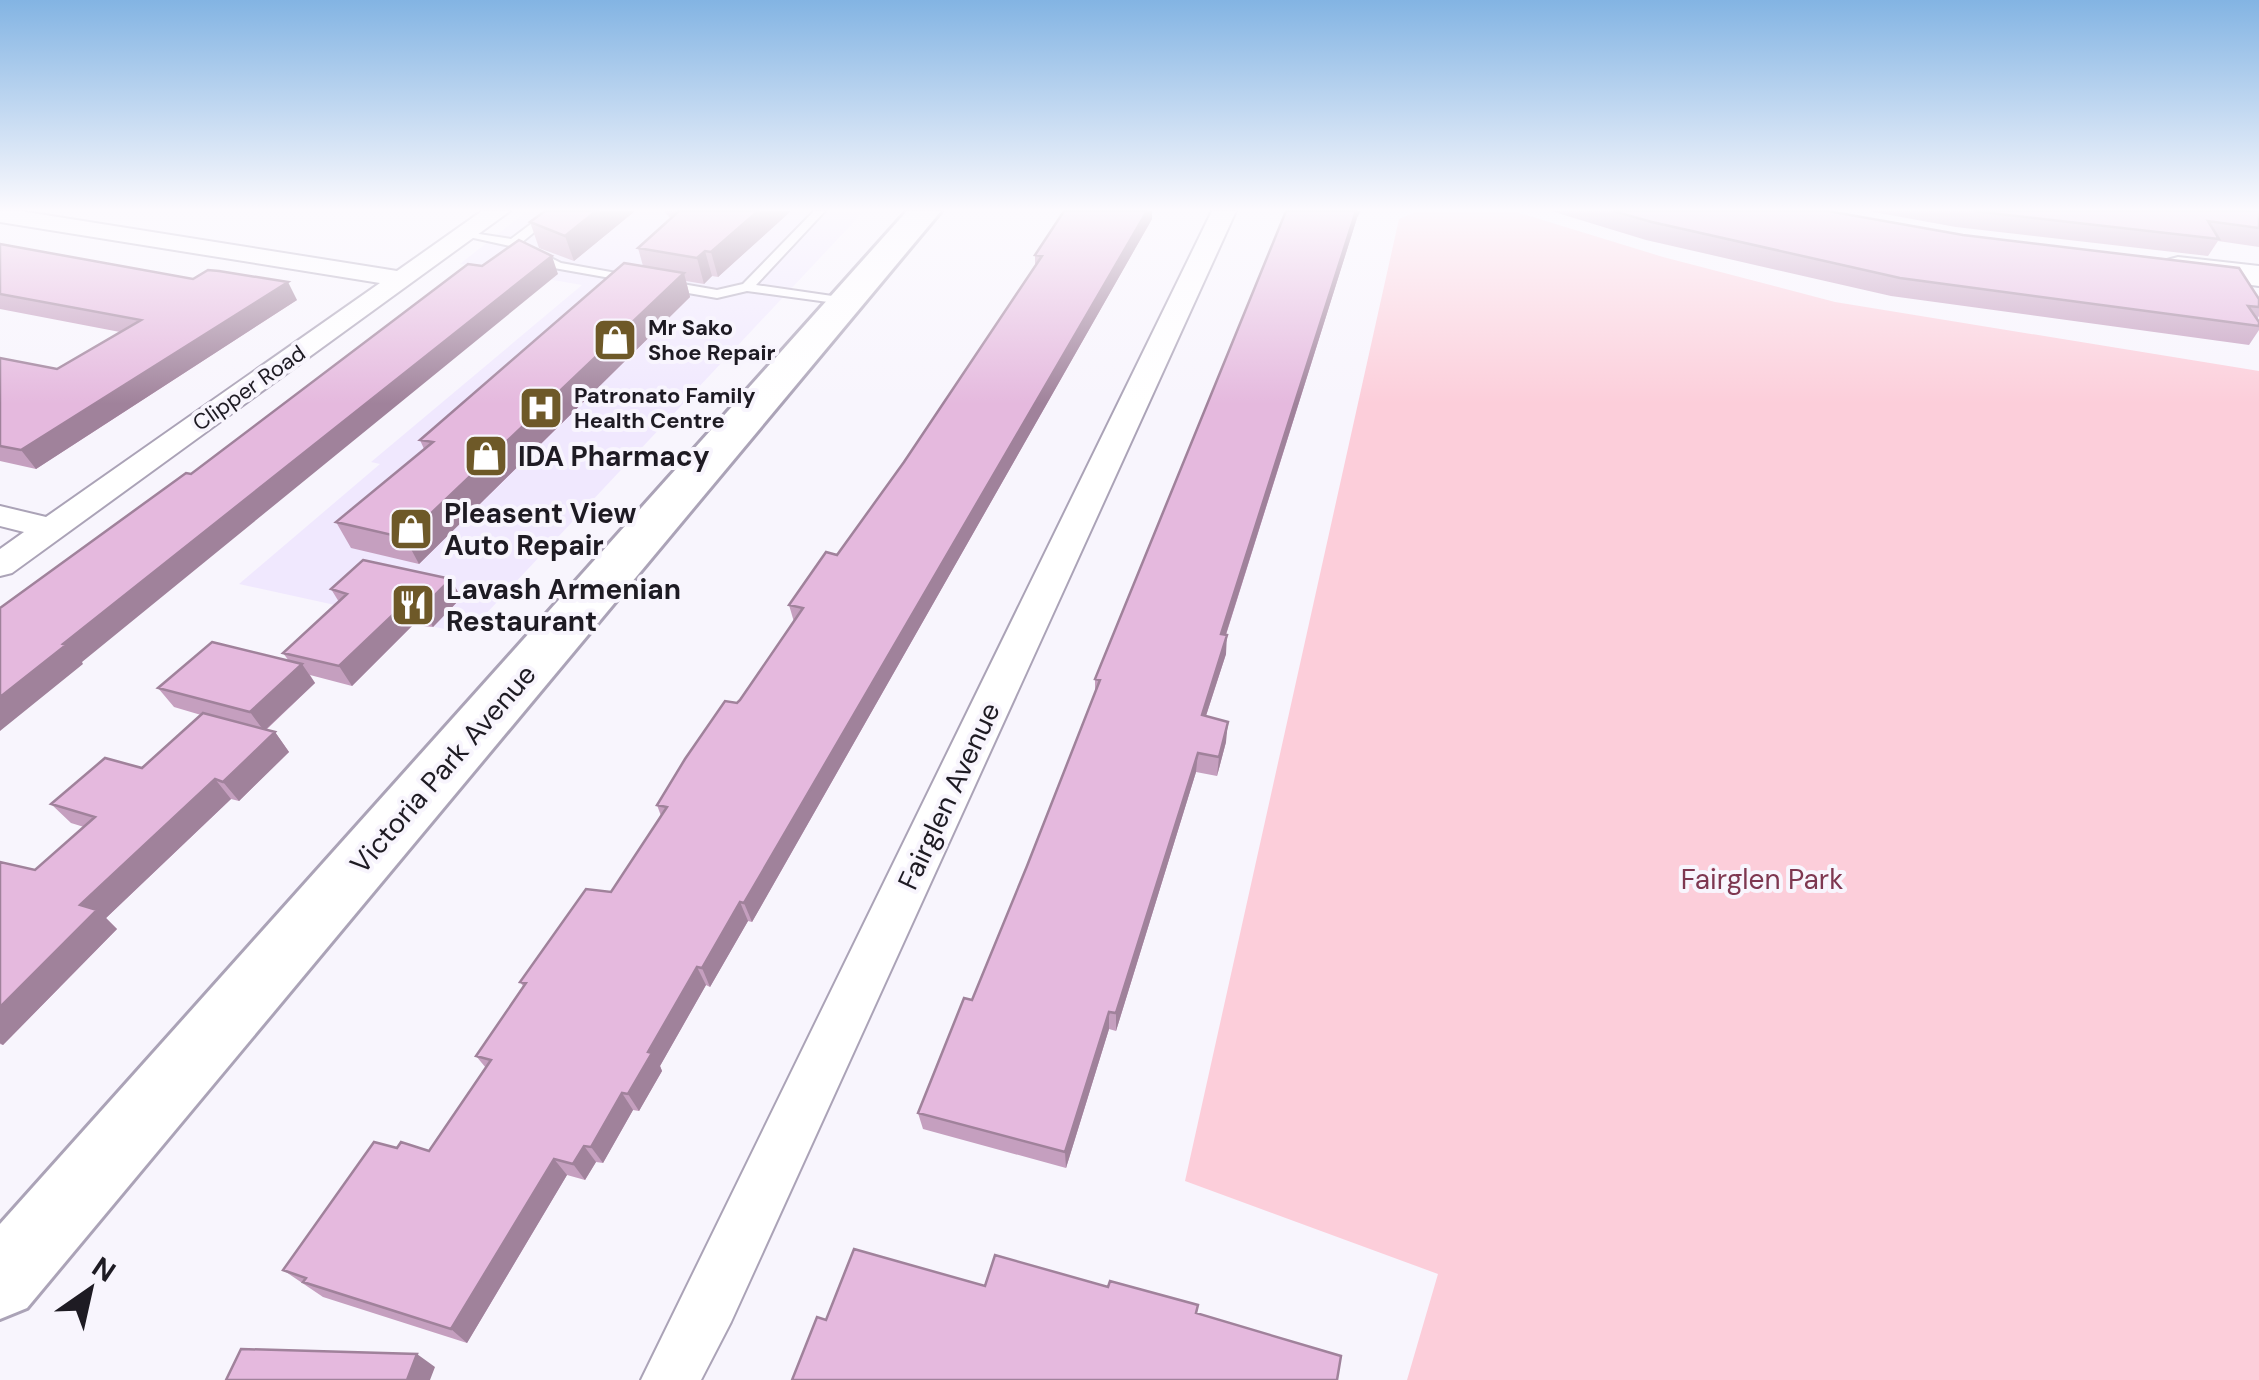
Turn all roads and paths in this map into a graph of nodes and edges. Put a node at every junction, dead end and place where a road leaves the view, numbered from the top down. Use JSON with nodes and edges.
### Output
{"nodes":[{"id":1,"x":374,"y":275,"type":"edge"},
{"id":2,"x":408,"y":275,"type":"edge"},
{"id":3,"x":611,"y":275,"type":"edge"},
{"id":4,"x":757,"y":275,"type":"edge"},
{"id":5,"x":869,"y":275,"type":"edge"},
{"id":6,"x":1194,"y":275,"type":"edge"},
{"id":7,"x":402,"y":280,"type":"junction"},
{"id":8,"x":747,"y":286,"type":"junction"},
{"id":9,"x":846,"y":302,"type":"junction"},
{"id":10,"x":0,"y":516,"type":"edge"},
{"id":11,"x":50,"y":528,"type":"junction"},
{"id":12,"x":0,"y":565,"type":"edge"},
{"id":13,"x":24,"y":1219,"type":"edge"},
{"id":14,"x":0,"y":1281,"type":"edge"},
{"id":15,"x":670,"y":1380,"type":"edge"}],
"edges":[{"from":1,"to":7,"type":"street"},
{"from":2,"to":7,"type":"street","name":"Clipper Road"},
{"from":3,"to":8,"type":"lane"},
{"from":4,"to":8,"type":"lane"},
{"from":5,"to":9,"type":"main road","name":"Victoria Park Avenue"},
{"from":6,"to":15,"type":"street","name":"Fairglen Avenue"},
{"from":7,"to":11,"type":"street","name":"Clipper Road"},
{"from":8,"to":9,"type":"lane"},
{"from":9,"to":13,"type":"main road","name":"Victoria Park Avenue"},
{"from":10,"to":11,"type":"street"},
{"from":11,"to":12,"type":"street","name":"Clipper Road"},
{"from":13,"to":14,"type":"main road","name":"Victoria Park Avenue"}]}
